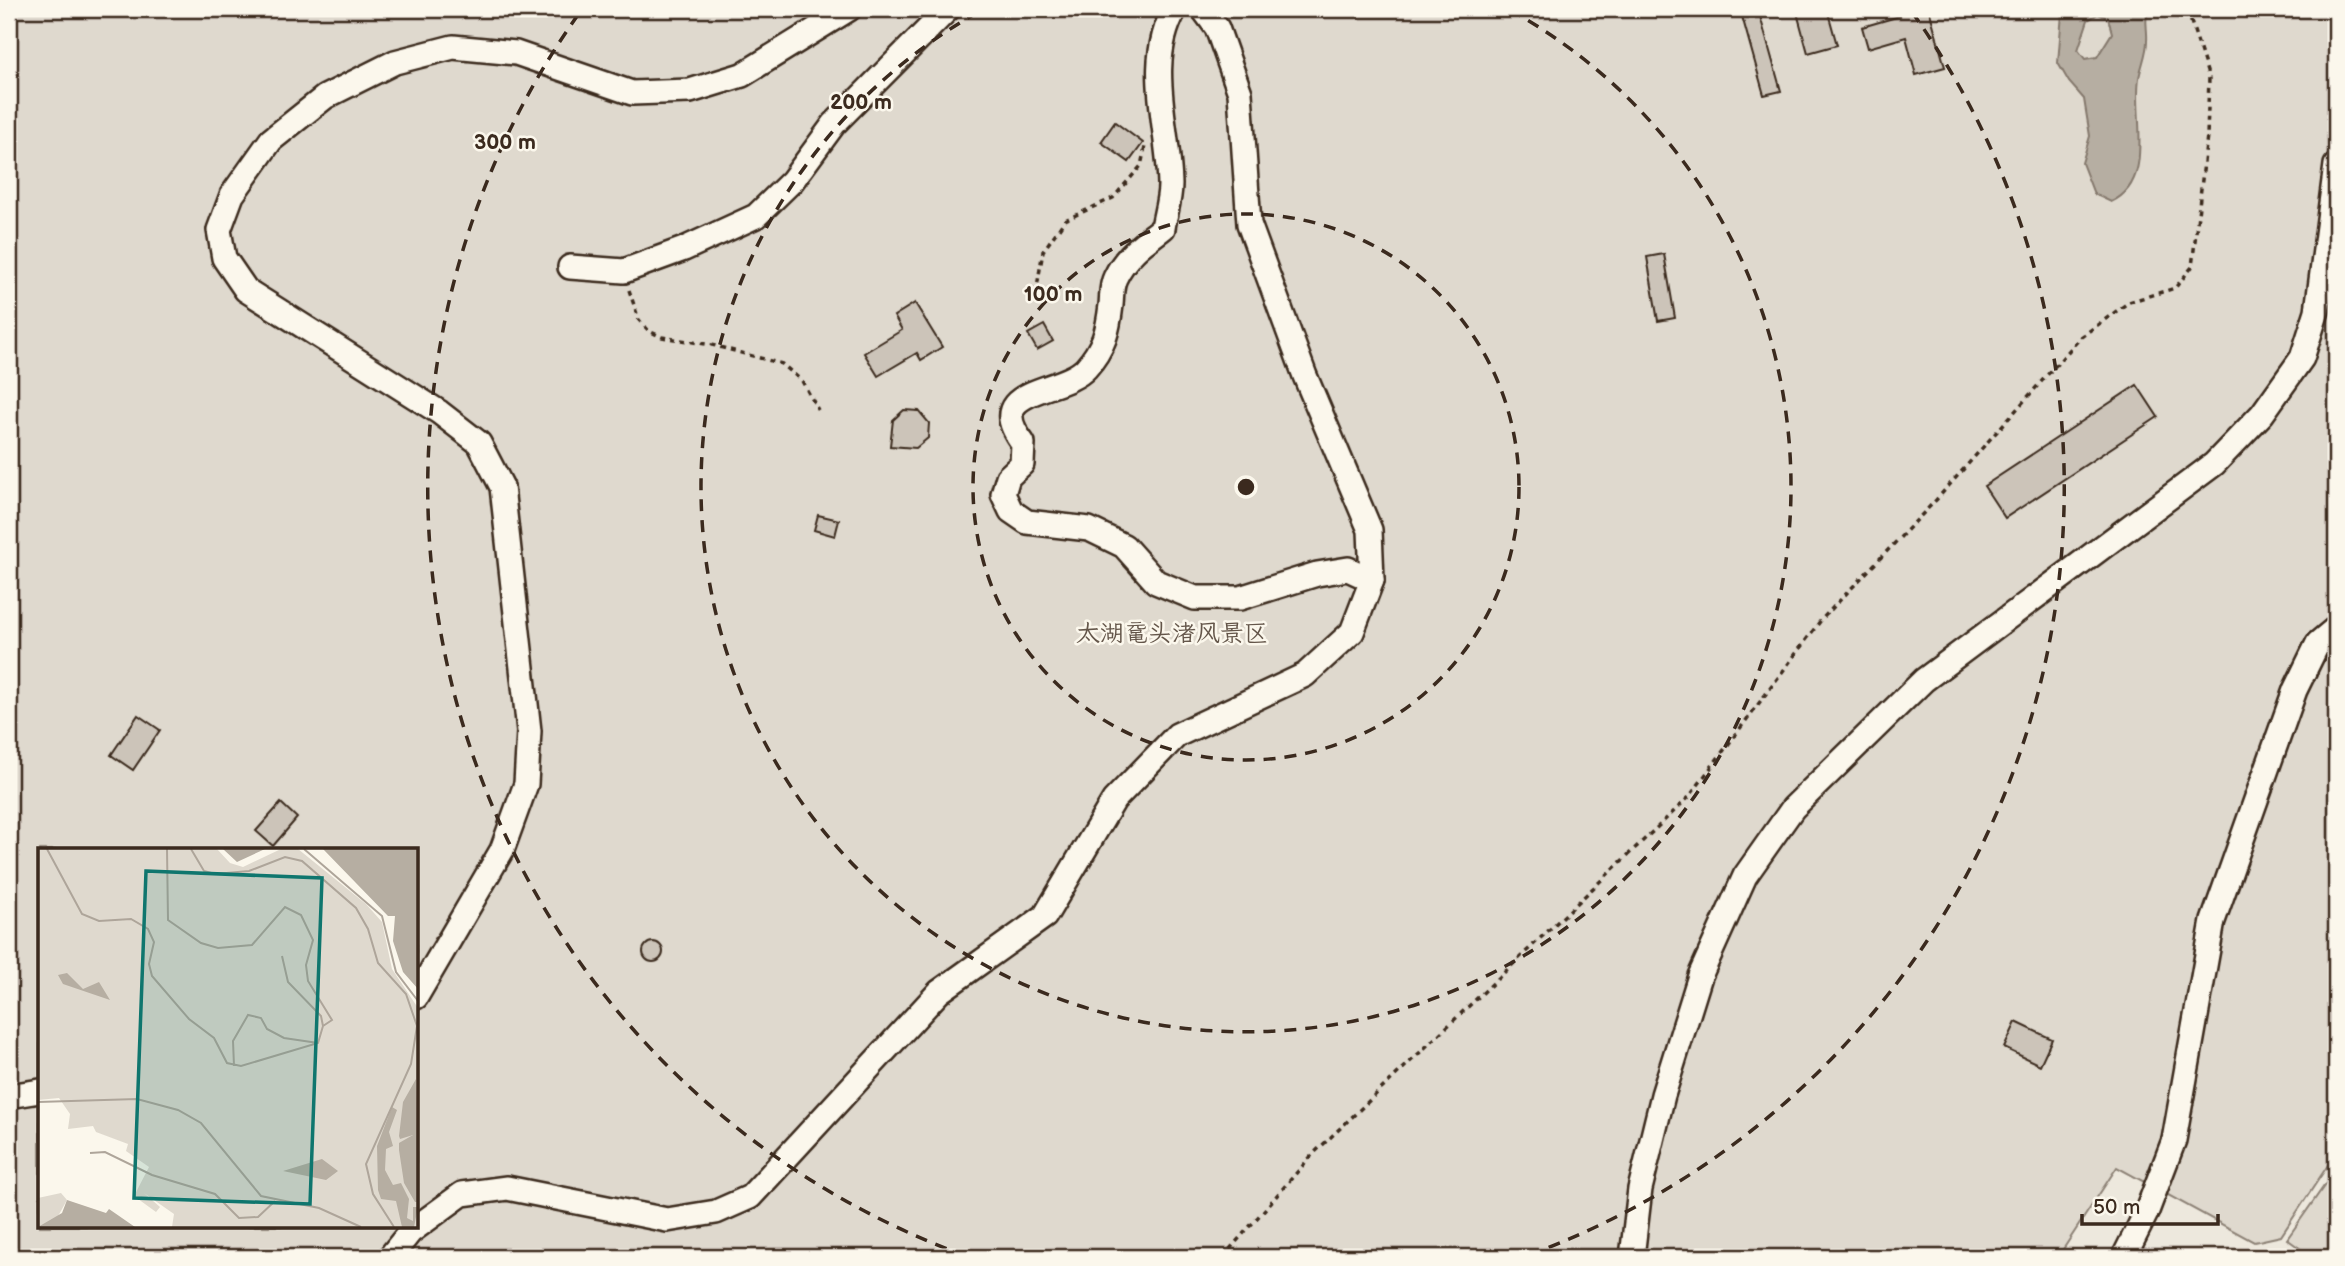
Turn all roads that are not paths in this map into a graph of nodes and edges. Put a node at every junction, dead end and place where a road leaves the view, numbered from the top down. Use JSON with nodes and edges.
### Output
{"nodes":[{"id":1,"x":849,"y":9,"type":"edge"},
{"id":2,"x":948,"y":9,"type":"edge"},
{"id":3,"x":1175,"y":9,"type":"edge"},
{"id":4,"x":1203,"y":9,"type":"edge"},
{"id":5,"x":2336,"y":165,"type":"edge"},
{"id":6,"x":2330,"y":259,"type":"edge"},
{"id":7,"x":570,"y":267,"type":"dead end"},
{"id":8,"x":1372,"y":580,"type":"junction"},
{"id":9,"x":2336,"y":628,"type":"edge"},
{"id":10,"x":418,"y":994,"type":"edge"},
{"id":11,"x":38,"y":1091,"type":"edge"},
{"id":12,"x":9,"y":1096,"type":"edge"},
{"id":13,"x":418,"y":1227,"type":"edge"},
{"id":14,"x":417,"y":1228,"type":"edge"},
{"id":15,"x":390,"y":1257,"type":"edge"},
{"id":16,"x":1632,"y":1257,"type":"edge"},
{"id":17,"x":2124,"y":1257,"type":"edge"}],
"edges":[{"from":1,"to":10,"type":"lane"},
{"from":2,"to":7,"type":"lane"},
{"from":3,"to":8,"type":"lane"},
{"from":4,"to":8,"type":"lane"},
{"from":5,"to":6,"type":"lane"},
{"from":6,"to":16,"type":"lane"},
{"from":8,"to":13,"type":"lane"},
{"from":9,"to":17,"type":"lane"},
{"from":11,"to":12,"type":"lane"},
{"from":14,"to":15,"type":"lane"}]}
